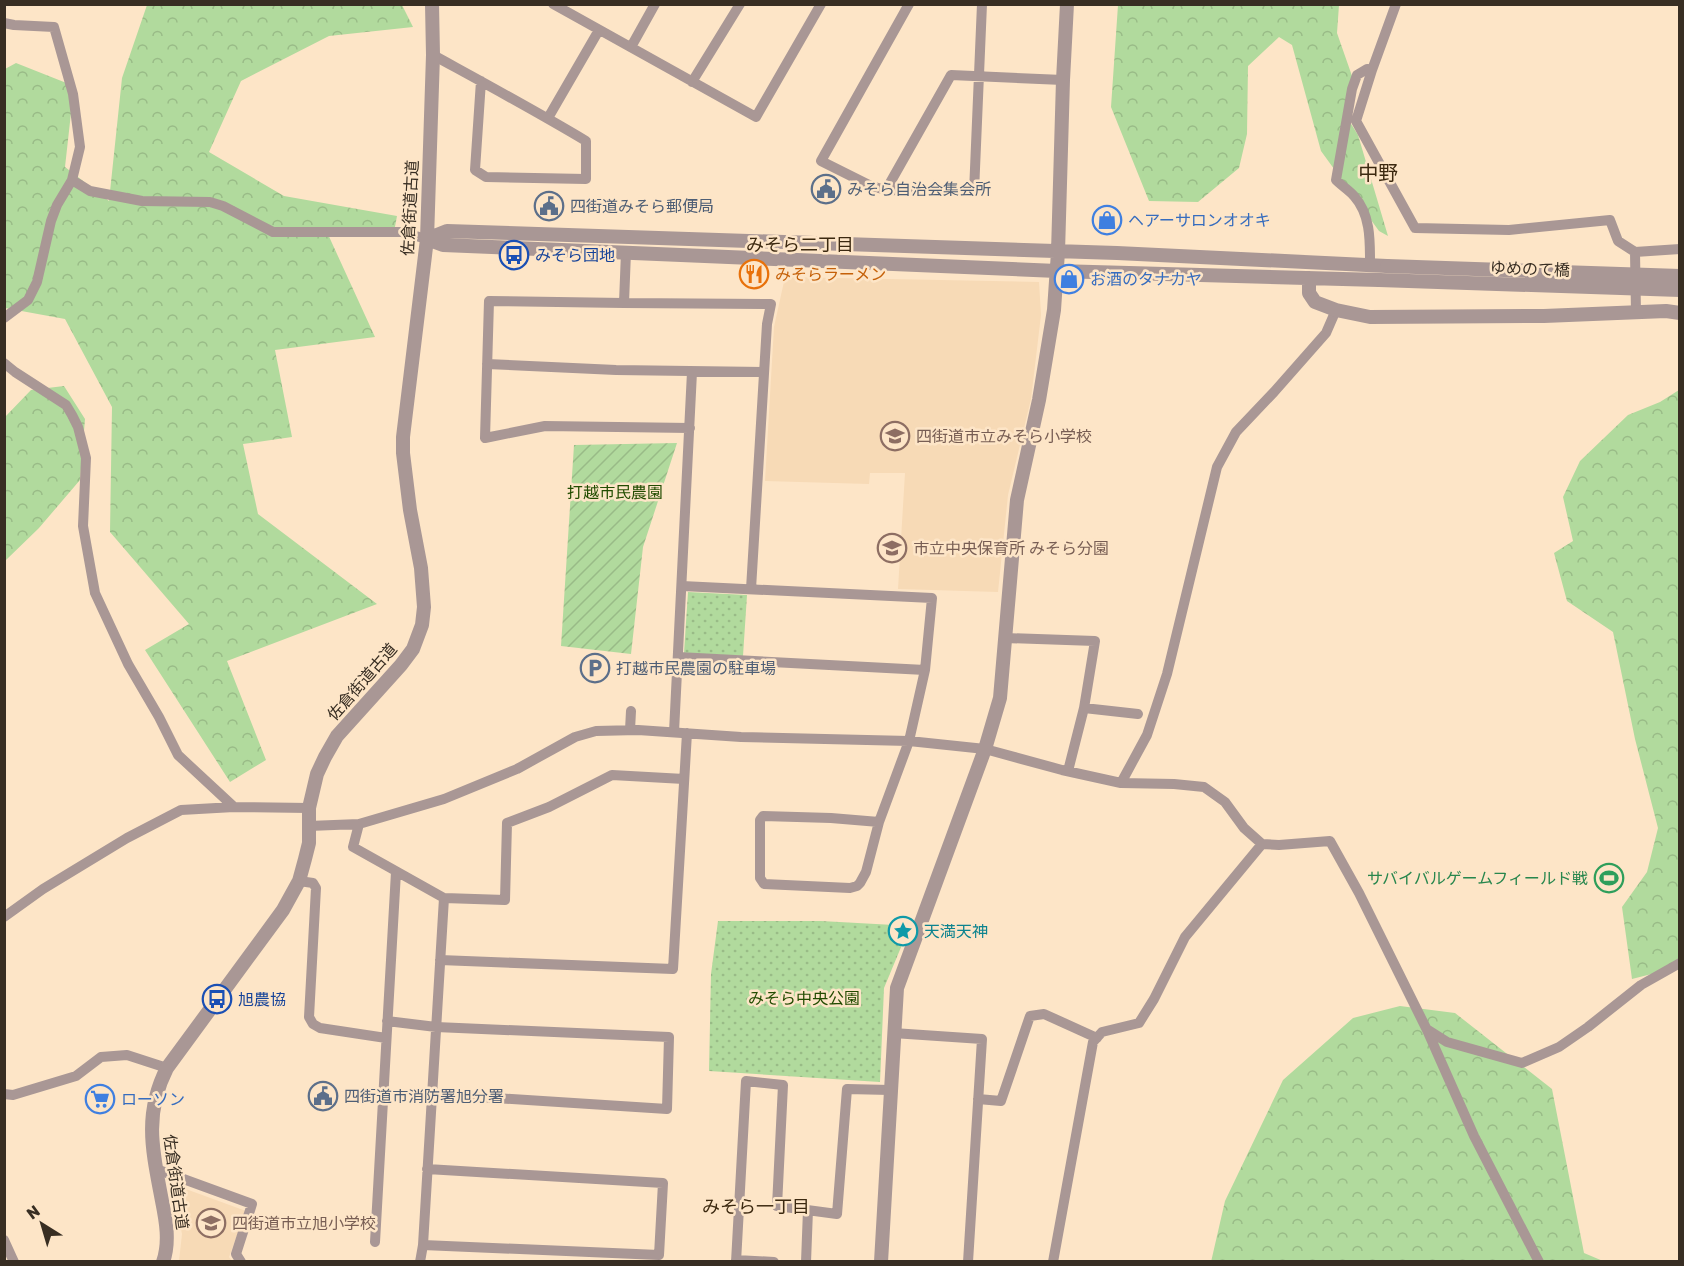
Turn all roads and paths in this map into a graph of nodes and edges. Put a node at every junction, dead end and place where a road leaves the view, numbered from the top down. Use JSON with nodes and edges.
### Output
{"nodes":[{"id":1,"x":432,"y":4,"type":"edge"},
{"id":2,"x":553,"y":4,"type":"edge"},
{"id":3,"x":655,"y":4,"type":"edge"},
{"id":4,"x":740,"y":4,"type":"edge"},
{"id":5,"x":821,"y":4,"type":"edge"},
{"id":6,"x":909,"y":4,"type":"edge"},
{"id":7,"x":982,"y":4,"type":"edge"},
{"id":8,"x":1068,"y":4,"type":"edge"},
{"id":9,"x":1396,"y":4,"type":"edge"},
{"id":10,"x":565,"y":7,"type":"edge"},
{"id":11,"x":4,"y":23,"type":"edge"},
{"id":12,"x":599,"y":30,"type":"junction"},
{"id":13,"x":631,"y":47,"type":"junction"},
{"id":14,"x":433,"y":55,"type":"junction"},
{"id":15,"x":1372,"y":70,"type":"junction"},
{"id":16,"x":979,"y":76,"type":"junction"},
{"id":17,"x":1063,"y":80,"type":"junction"},
{"id":18,"x":481,"y":81,"type":"junction"},
{"id":19,"x":692,"y":82,"type":"junction"},
{"id":20,"x":548,"y":118,"type":"junction"},
{"id":21,"x":72,"y":180,"type":"junction"},
{"id":22,"x":886,"y":190,"type":"junction"},
{"id":23,"x":426,"y":238,"type":"junction"},
{"id":24,"x":1680,"y":249,"type":"edge"},
{"id":25,"x":626,"y":252,"type":"junction"},
{"id":26,"x":1058,"y":252,"type":"junction"},
{"id":27,"x":1635,"y":252,"type":"junction"},
{"id":28,"x":1370,"y":265,"type":"junction"},
{"id":29,"x":1056,"y":271,"type":"junction"},
{"id":30,"x":1680,"y":276,"type":"edge"},
{"id":31,"x":1309,"y":278,"type":"junction"},
{"id":32,"x":1680,"y":290,"type":"edge"},
{"id":33,"x":624,"y":303,"type":"junction"},
{"id":34,"x":1336,"y":310,"type":"junction"},
{"id":35,"x":1636,"y":313,"type":"junction"},
{"id":36,"x":1680,"y":313,"type":"edge"},
{"id":37,"x":4,"y":318,"type":"edge"},
{"id":38,"x":4,"y":363,"type":"edge"},
{"id":39,"x":487,"y":364,"type":"junction"},
{"id":40,"x":692,"y":372,"type":"junction"},
{"id":41,"x":764,"y":372,"type":"junction"},
{"id":42,"x":690,"y":428,"type":"junction"},
{"id":43,"x":682,"y":586,"type":"junction"},
{"id":44,"x":751,"y":589,"type":"junction"},
{"id":45,"x":1005,"y":638,"type":"junction"},
{"id":46,"x":678,"y":657,"type":"junction"},
{"id":47,"x":925,"y":670,"type":"junction"},
{"id":48,"x":1084,"y":708,"type":"junction"},
{"id":49,"x":631,"y":711,"type":"dead end"},
{"id":50,"x":1138,"y":714,"type":"dead end"},
{"id":51,"x":630,"y":730,"type":"junction"},
{"id":52,"x":674,"y":732,"type":"junction"},
{"id":53,"x":687,"y":733,"type":"junction"},
{"id":54,"x":909,"y":741,"type":"junction"},
{"id":55,"x":985,"y":749,"type":"junction"},
{"id":56,"x":1068,"y":771,"type":"junction"},
{"id":57,"x":684,"y":778,"type":"junction"},
{"id":58,"x":1121,"y":783,"type":"junction"},
{"id":59,"x":234,"y":807,"type":"junction"},
{"id":60,"x":309,"y":808,"type":"junction"},
{"id":61,"x":879,"y":822,"type":"junction"},
{"id":62,"x":359,"y":824,"type":"junction"},
{"id":63,"x":309,"y":826,"type":"junction"},
{"id":64,"x":1262,"y":844,"type":"junction"},
{"id":65,"x":396,"y":872,"type":"junction"},
{"id":66,"x":299,"y":881,"type":"junction"},
{"id":67,"x":444,"y":898,"type":"junction"},
{"id":68,"x":4,"y":917,"type":"edge"},
{"id":69,"x":440,"y":960,"type":"junction"},
{"id":70,"x":1680,"y":963,"type":"edge"},
{"id":71,"x":387,"y":1021,"type":"junction"},
{"id":72,"x":436,"y":1027,"type":"junction"},
{"id":73,"x":1427,"y":1030,"type":"junction"},
{"id":74,"x":893,"y":1033,"type":"junction"},
{"id":75,"x":386,"y":1038,"type":"junction"},
{"id":76,"x":1097,"y":1038,"type":"junction"},
{"id":77,"x":166,"y":1068,"type":"junction"},
{"id":78,"x":890,"y":1090,"type":"junction"},
{"id":79,"x":4,"y":1094,"type":"edge"},
{"id":80,"x":432,"y":1094,"type":"junction"},
{"id":81,"x":978,"y":1099,"type":"junction"},
{"id":82,"x":156,"y":1169,"type":"junction"},
{"id":83,"x":428,"y":1169,"type":"junction"},
{"id":84,"x":808,"y":1210,"type":"junction"},
{"id":85,"x":4,"y":1240,"type":"edge"},
{"id":86,"x":375,"y":1242,"type":"dead end"},
{"id":87,"x":423,"y":1245,"type":"junction"},
{"id":88,"x":516,"y":1256,"type":"edge"},
{"id":89,"x":736,"y":1261,"type":"edge"},
{"id":90,"x":14,"y":1262,"type":"edge"},
{"id":91,"x":163,"y":1262,"type":"edge"},
{"id":92,"x":241,"y":1262,"type":"edge"},
{"id":93,"x":420,"y":1262,"type":"edge"},
{"id":94,"x":774,"y":1262,"type":"edge"},
{"id":95,"x":806,"y":1262,"type":"edge"},
{"id":96,"x":880,"y":1262,"type":"edge"},
{"id":97,"x":968,"y":1262,"type":"edge"},
{"id":98,"x":1053,"y":1262,"type":"edge"},
{"id":99,"x":1539,"y":1262,"type":"edge"}],
"edges":[{"from":1,"to":14,"type":"street","name":"佐倉街道古道"},
{"from":2,"to":10,"type":"street"},
{"from":3,"to":13,"type":"street"},
{"from":4,"to":19,"type":"street"},
{"from":5,"to":19,"type":"street"},
{"from":6,"to":22,"type":"street"},
{"from":7,"to":16,"type":"street"},
{"from":8,"to":17,"type":"street"},
{"from":9,"to":15,"type":"street"},
{"from":10,"to":12,"type":"street"},
{"from":11,"to":21,"type":"street"},
{"from":12,"to":13,"type":"street"},
{"from":12,"to":20,"type":"street"},
{"from":13,"to":19,"type":"street"},
{"from":14,"to":18,"type":"street"},
{"from":14,"to":23,"type":"street","name":"佐倉街道古道"},
{"from":15,"to":27,"type":"street"},
{"from":15,"to":28,"type":"street"},
{"from":16,"to":17,"type":"street"},
{"from":16,"to":22,"type":"street"},
{"from":16,"to":22,"type":"street"},
{"from":17,"to":26,"type":"street"},
{"from":18,"to":20,"type":"street"},
{"from":18,"to":20,"type":"street"},
{"from":21,"to":23,"type":"street"},
{"from":21,"to":37,"type":"street"},
{"from":23,"to":25,"type":"street","name":"ゆめのて橋"},
{"from":23,"to":26,"type":"street","name":"ゆめのて橋"},
{"from":23,"to":60,"type":"street","name":"佐倉街道古道"},
{"from":24,"to":27,"type":"street"},
{"from":25,"to":29,"type":"street","name":"ゆめのて橋"},
{"from":25,"to":33,"type":"street"},
{"from":26,"to":28,"type":"street","name":"ゆめのて橋"},
{"from":26,"to":29,"type":"street"},
{"from":27,"to":35,"type":"street"},
{"from":28,"to":30,"type":"street","name":"ゆめのて橋","bridge":true},
{"from":29,"to":31,"type":"street","name":"ゆめのて橋"},
{"from":29,"to":45,"type":"street"},
{"from":31,"to":32,"type":"street","name":"ゆめのて橋","bridge":true},
{"from":31,"to":34,"type":"street"},
{"from":33,"to":39,"type":"street"},
{"from":33,"to":41,"type":"street"},
{"from":34,"to":35,"type":"street"},
{"from":34,"to":58,"type":"street"},
{"from":35,"to":36,"type":"street"},
{"from":38,"to":59,"type":"street"},
{"from":39,"to":40,"type":"street"},
{"from":39,"to":42,"type":"street"},
{"from":40,"to":41,"type":"street"},
{"from":40,"to":42,"type":"street"},
{"from":41,"to":44,"type":"street"},
{"from":42,"to":43,"type":"street"},
{"from":43,"to":44,"type":"street"},
{"from":43,"to":46,"type":"street"},
{"from":44,"to":47,"type":"street"},
{"from":45,"to":48,"type":"street"},
{"from":45,"to":55,"type":"street"},
{"from":46,"to":47,"type":"street"},
{"from":46,"to":52,"type":"street"},
{"from":47,"to":54,"type":"street"},
{"from":48,"to":50,"type":"street"},
{"from":48,"to":56,"type":"street"},
{"from":49,"to":51,"type":"street"},
{"from":51,"to":52,"type":"street"},
{"from":51,"to":62,"type":"street"},
{"from":52,"to":53,"type":"street"},
{"from":53,"to":54,"type":"street"},
{"from":53,"to":57,"type":"street"},
{"from":54,"to":55,"type":"street"},
{"from":54,"to":61,"type":"street"},
{"from":55,"to":56,"type":"street"},
{"from":55,"to":74,"type":"street"},
{"from":56,"to":58,"type":"street"},
{"from":57,"to":67,"type":"street"},
{"from":57,"to":69,"type":"street"},
{"from":58,"to":64,"type":"street"},
{"from":59,"to":60,"type":"street"},
{"from":59,"to":68,"type":"street"},
{"from":60,"to":63,"type":"street","name":"佐倉街道古道"},
{"from":61,"to":61,"type":"street"},
{"from":62,"to":63,"type":"street"},
{"from":62,"to":65,"type":"street"},
{"from":63,"to":66,"type":"street","name":"佐倉街道古道"},
{"from":64,"to":73,"type":"street"},
{"from":64,"to":76,"type":"street"},
{"from":65,"to":67,"type":"street"},
{"from":65,"to":71,"type":"street"},
{"from":66,"to":75,"type":"street"},
{"from":66,"to":77,"type":"street","name":"佐倉街道古道"},
{"from":67,"to":69,"type":"street"},
{"from":69,"to":72,"type":"street"},
{"from":70,"to":73,"type":"street"},
{"from":71,"to":72,"type":"street"},
{"from":71,"to":75,"type":"street"},
{"from":72,"to":80,"type":"street"},
{"from":72,"to":80,"type":"street"},
{"from":73,"to":99,"type":"street"},
{"from":74,"to":78,"type":"street"},
{"from":74,"to":81,"type":"street"},
{"from":75,"to":86,"type":"street"},
{"from":76,"to":81,"type":"street"},
{"from":76,"to":98,"type":"street"},
{"from":77,"to":79,"type":"street"},
{"from":77,"to":82,"type":"street","name":"佐倉街道古道"},
{"from":78,"to":84,"type":"street"},
{"from":78,"to":96,"type":"street"},
{"from":80,"to":83,"type":"street"},
{"from":81,"to":97,"type":"street"},
{"from":82,"to":91,"type":"street","name":"佐倉街道古道"},
{"from":82,"to":92,"type":"street"},
{"from":83,"to":87,"type":"street"},
{"from":83,"to":88,"type":"street"},
{"from":84,"to":89,"type":"street"},
{"from":84,"to":95,"type":"street"},
{"from":85,"to":90,"type":"street"},
{"from":87,"to":88,"type":"street"},
{"from":87,"to":93,"type":"street"},
{"from":89,"to":94,"type":"street"}]}
